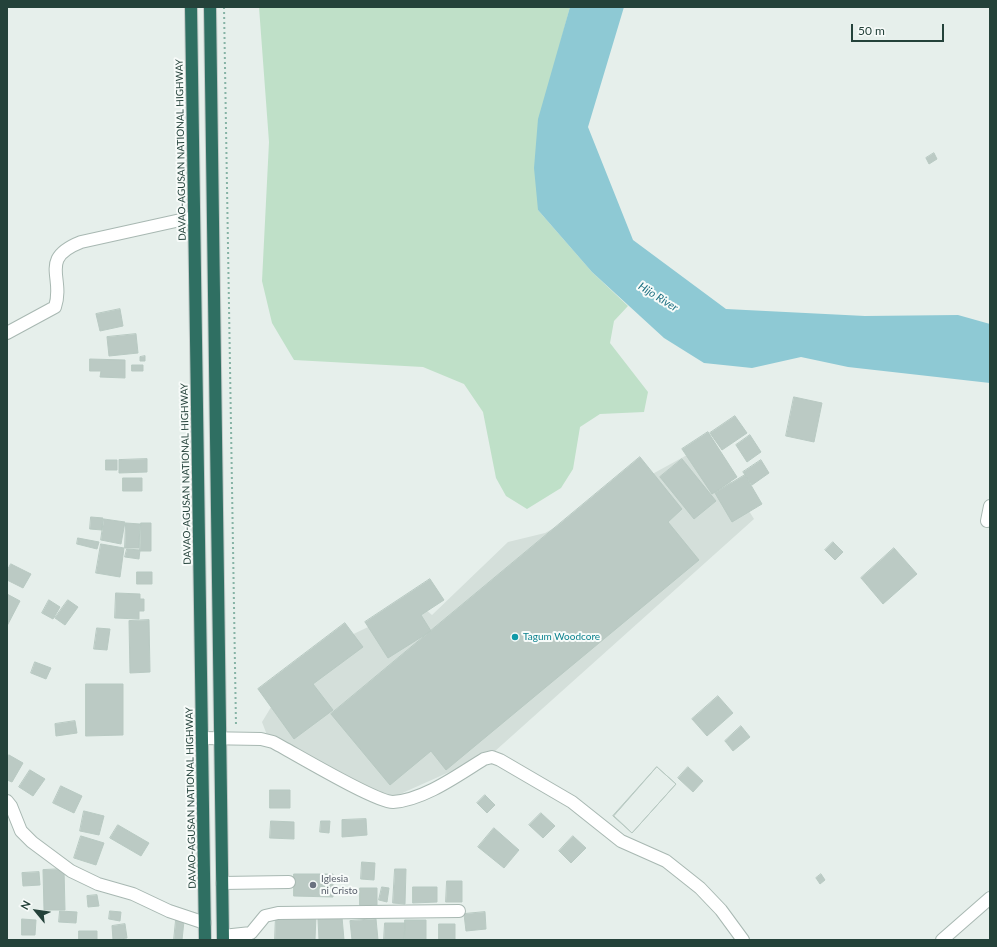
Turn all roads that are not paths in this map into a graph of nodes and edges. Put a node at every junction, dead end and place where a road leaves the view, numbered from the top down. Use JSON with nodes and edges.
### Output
{"nodes":[{"id":1,"x":191,"y":7,"type":"edge"},
{"id":2,"x":210,"y":7,"type":"edge"},
{"id":3,"x":194,"y":217,"type":"junction"},
{"id":4,"x":7,"y":333,"type":"edge"},
{"id":5,"x":990,"y":506,"type":"edge"},
{"id":6,"x":987,"y":521,"type":"dead end"},
{"id":7,"x":220,"y":737,"type":"junction"},
{"id":8,"x":202,"y":738,"type":"junction"},
{"id":9,"x":7,"y":800,"type":"edge"},
{"id":10,"x":289,"y":882,"type":"dead end"},
{"id":11,"x":222,"y":883,"type":"junction"},
{"id":12,"x":990,"y":898,"type":"edge"},
{"id":13,"x":459,"y":911,"type":"dead end"},
{"id":14,"x":205,"y":923,"type":"junction"},
{"id":15,"x":223,"y":938,"type":"edge"},
{"id":16,"x":205,"y":940,"type":"edge"},
{"id":17,"x":743,"y":940,"type":"edge"},
{"id":18,"x":942,"y":940,"type":"edge"}],
"edges":[{"from":1,"to":3,"type":"highway","name":"DAVAO-AGUSAN NATIONAL HIGHWAY"},
{"from":2,"to":7,"type":"highway"},
{"from":3,"to":4,"type":"street"},
{"from":3,"to":8,"type":"highway","name":"DAVAO-AGUSAN NATIONAL HIGHWAY"},
{"from":5,"to":6,"type":"street"},
{"from":7,"to":8,"type":"street"},
{"from":7,"to":11,"type":"highway"},
{"from":7,"to":17,"type":"street"},
{"from":8,"to":14,"type":"highway","name":"DAVAO-AGUSAN NATIONAL HIGHWAY"},
{"from":9,"to":14,"type":"street"},
{"from":10,"to":11,"type":"street"},
{"from":11,"to":15,"type":"highway"},
{"from":12,"to":18,"type":"street"},
{"from":13,"to":15,"type":"street"},
{"from":14,"to":16,"type":"highway","name":"DAVAO-AGUSAN NATIONAL HIGHWAY"}]}
